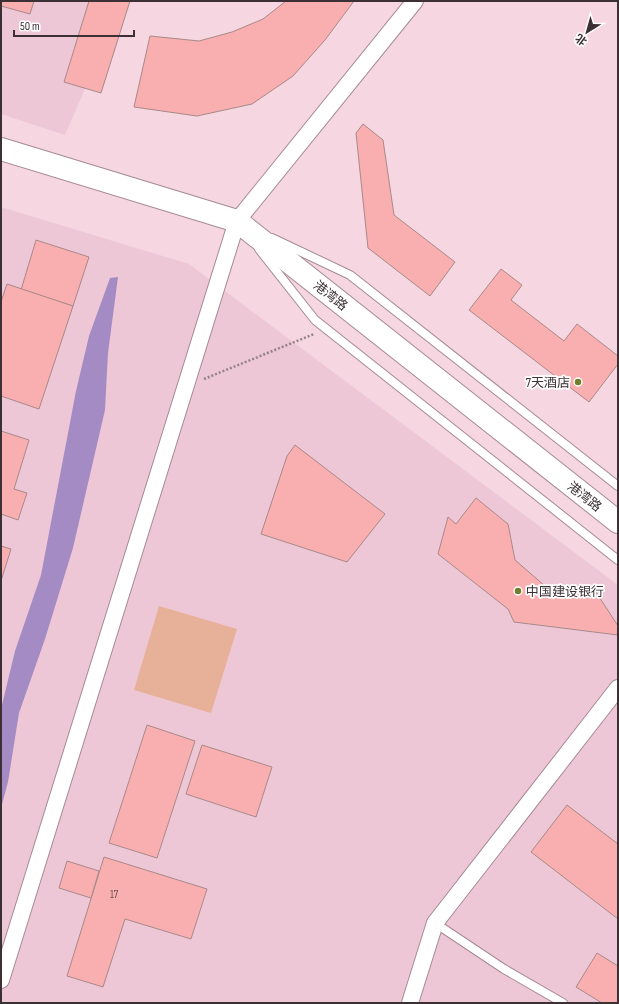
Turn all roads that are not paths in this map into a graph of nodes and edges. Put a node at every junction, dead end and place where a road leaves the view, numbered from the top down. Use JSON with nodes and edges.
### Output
{"nodes":[{"id":1,"x":415,"y":1,"type":"edge"},
{"id":2,"x":1,"y":149,"type":"edge"},
{"id":3,"x":237,"y":222,"type":"junction"},
{"id":4,"x":618,"y":486,"type":"edge"},
{"id":5,"x":618,"y":522,"type":"edge"},
{"id":6,"x":618,"y":560,"type":"edge"},
{"id":7,"x":618,"y":688,"type":"edge"},
{"id":8,"x":435,"y":923,"type":"junction"},
{"id":9,"x":1,"y":980,"type":"edge"},
{"id":10,"x":410,"y":1003,"type":"edge"},
{"id":11,"x":562,"y":1003,"type":"edge"}],
"edges":[{"from":1,"to":3,"type":"street"},
{"from":2,"to":3,"type":"main road","name":"港湾路"},
{"from":3,"to":4,"type":"lane"},
{"from":3,"to":5,"type":"main road","name":"港湾路"},
{"from":3,"to":6,"type":"lane"},
{"from":3,"to":9,"type":"street"},
{"from":7,"to":8,"type":"street"},
{"from":8,"to":10,"type":"street"},
{"from":8,"to":11,"type":"lane"}]}
